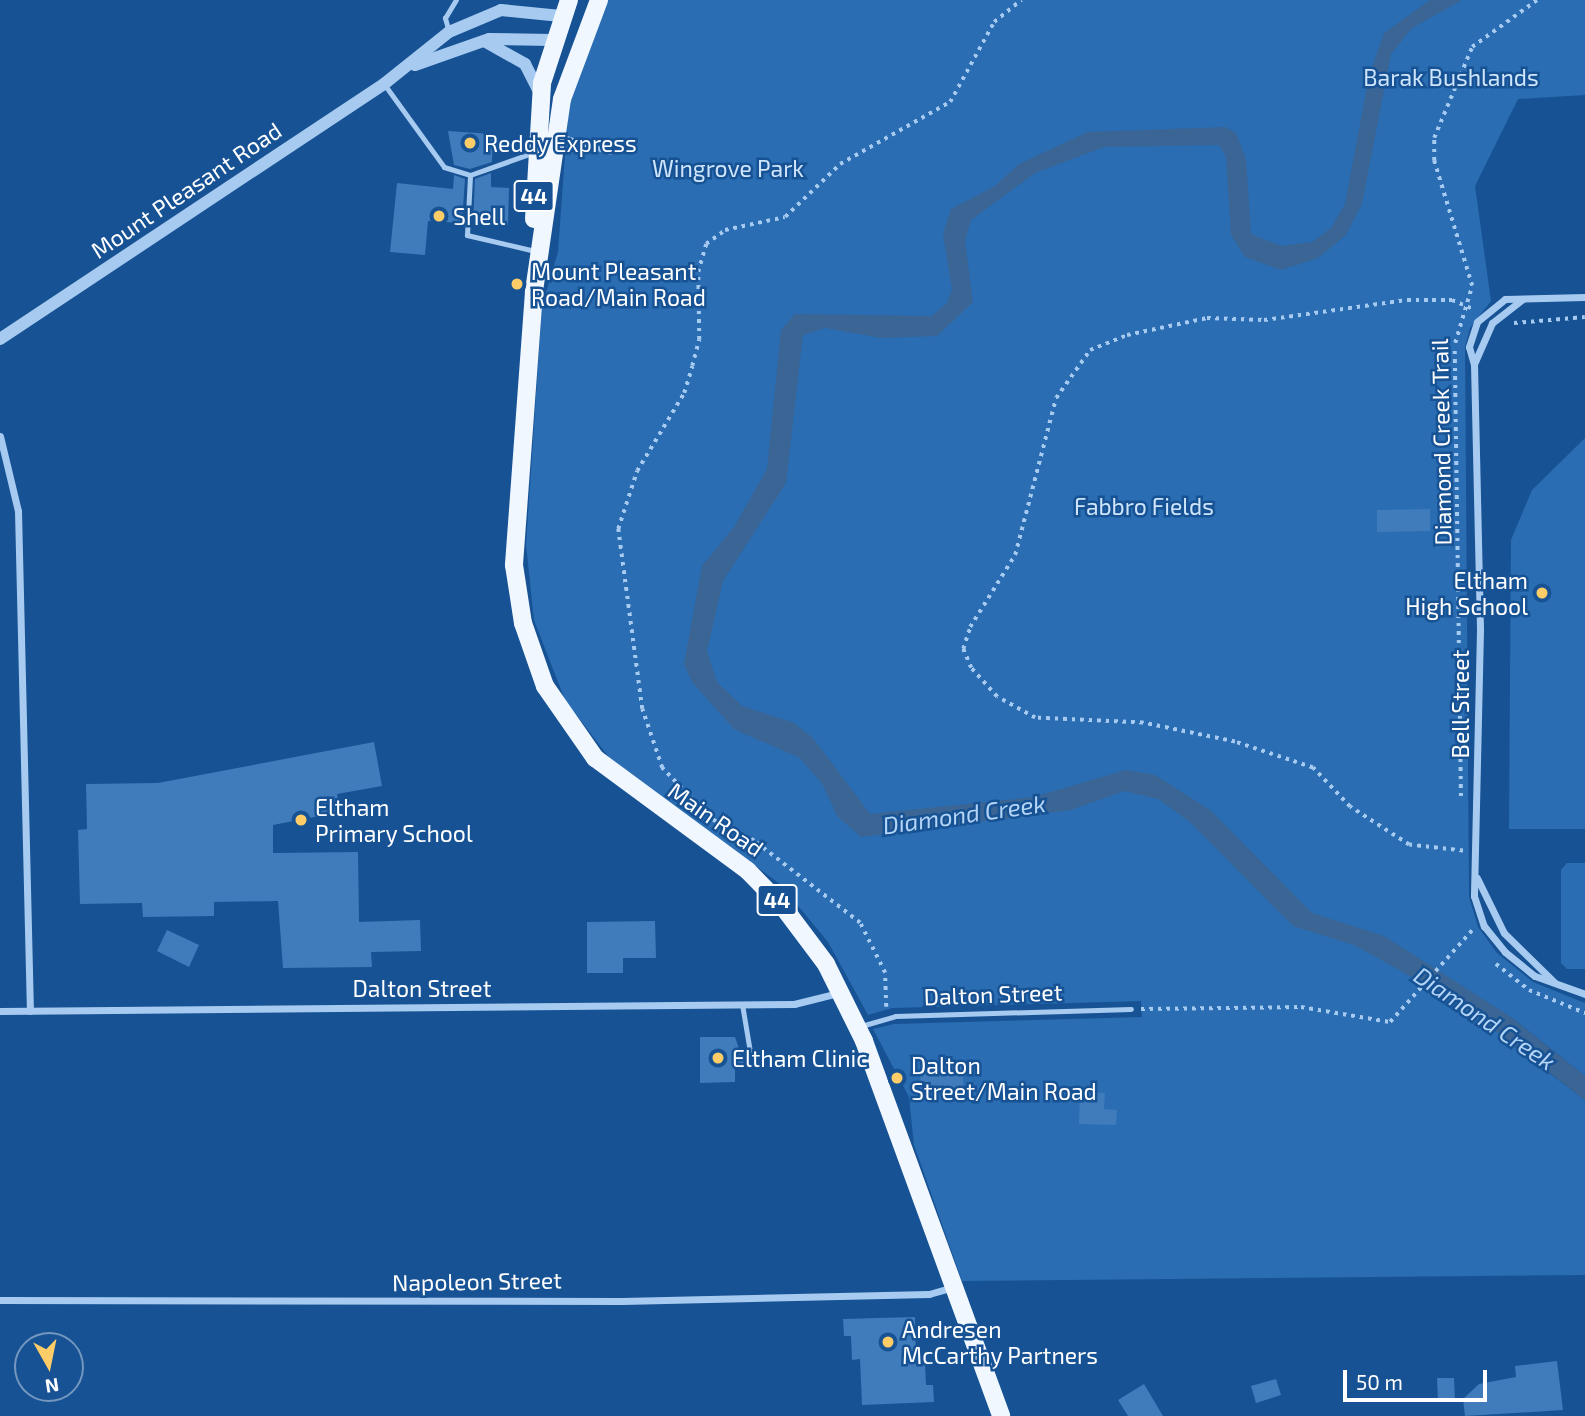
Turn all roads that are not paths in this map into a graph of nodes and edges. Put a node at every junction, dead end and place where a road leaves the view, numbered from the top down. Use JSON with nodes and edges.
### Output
{"nodes":[{"id":1,"x":456,"y":0,"type":"edge"},
{"id":2,"x":599,"y":0,"type":"edge"},
{"id":3,"x":565,"y":8,"type":"edge"},
{"id":4,"x":449,"y":32,"type":"junction"},
{"id":5,"x":584,"y":32,"type":"junction"},
{"id":6,"x":497,"y":38,"type":"junction"},
{"id":7,"x":482,"y":40,"type":"junction"},
{"id":8,"x":552,"y":40,"type":"junction"},
{"id":9,"x":396,"y":75,"type":"junction"},
{"id":10,"x":384,"y":84,"type":"junction"},
{"id":11,"x":540,"y":100,"type":"junction"},
{"id":12,"x":555,"y":135,"type":"junction"},
{"id":13,"x":536,"y":152,"type":"junction"},
{"id":14,"x":610,"y":152,"type":"dead end"},
{"id":15,"x":470,"y":175,"type":"junction"},
{"id":16,"x":537,"y":252,"type":"junction"},
{"id":17,"x":1585,"y":297,"type":"edge"},
{"id":18,"x":1523,"y":299,"type":"junction"},
{"id":19,"x":0,"y":340,"type":"edge"},
{"id":20,"x":1474,"y":364,"type":"junction"},
{"id":21,"x":0,"y":436,"type":"edge"},
{"id":22,"x":1478,"y":878,"type":"junction"},
{"id":23,"x":1555,"y":982,"type":"junction"},
{"id":24,"x":842,"y":992,"type":"junction"},
{"id":25,"x":1585,"y":993,"type":"edge"},
{"id":26,"x":742,"y":1004,"type":"junction"},
{"id":27,"x":1131,"y":1009,"type":"road end"},
{"id":28,"x":0,"y":1011,"type":"edge"},
{"id":29,"x":30,"y":1011,"type":"junction"},
{"id":30,"x":858,"y":1027,"type":"junction"},
{"id":31,"x":750,"y":1052,"type":"dead end"},
{"id":32,"x":954,"y":1287,"type":"junction"},
{"id":33,"x":0,"y":1300,"type":"edge"},
{"id":34,"x":1001,"y":1416,"type":"edge"}],
"edges":[{"from":1,"to":4,"type":"lane"},
{"from":2,"to":5,"type":"main road","name":"Main Road"},
{"from":3,"to":4,"type":"street","name":"Mount Pleasant Road"},
{"from":3,"to":5,"type":"main road"},
{"from":3,"to":8,"type":"main road","name":"Main Road","number":"44"},
{"from":4,"to":6,"type":"street"},
{"from":4,"to":9,"type":"street","name":"Mount Pleasant Road"},
{"from":5,"to":8,"type":"main road"},
{"from":5,"to":12,"type":"main road","name":"Main Road"},
{"from":6,"to":7,"type":"street","name":"Mount Pleasant Road"},
{"from":6,"to":8,"type":"street","name":"Mount Pleasant Road"},
{"from":7,"to":9,"type":"street","name":"Mount Pleasant Road"},
{"from":7,"to":11,"type":"street"},
{"from":8,"to":11,"type":"main road","name":"Main Road","number":"44"},
{"from":9,"to":10,"type":"street","name":"Mount Pleasant Road"},
{"from":10,"to":15,"type":"lane"},
{"from":10,"to":19,"type":"street","name":"Mount Pleasant Road"},
{"from":11,"to":13,"type":"main road","name":"Main Road","number":"44"},
{"from":12,"to":13,"type":"main road"},
{"from":12,"to":14,"type":"lane"},
{"from":12,"to":16,"type":"main road","name":"Main Road"},
{"from":13,"to":15,"type":"lane"},
{"from":13,"to":16,"type":"main road","name":"Main Road","number":"44"},
{"from":15,"to":16,"type":"lane"},
{"from":16,"to":24,"type":"main road","name":"Main Road","number":"44"},
{"from":17,"to":18,"type":"street"},
{"from":18,"to":20,"type":"street","name":"Bell Street"},
{"from":18,"to":20,"type":"street","name":"Bell Street"},
{"from":20,"to":22,"type":"street","name":"Bell Street"},
{"from":21,"to":29,"type":"street"},
{"from":22,"to":23,"type":"street","name":"Bell Street"},
{"from":22,"to":23,"type":"street","name":"Bell Street"},
{"from":23,"to":25,"type":"street"},
{"from":24,"to":26,"type":"street","name":"Dalton Street"},
{"from":24,"to":30,"type":"main road","name":"Main Road","number":"44"},
{"from":26,"to":29,"type":"street","name":"Dalton Street"},
{"from":26,"to":31,"type":"lane"},
{"from":27,"to":30,"type":"lane","name":"Dalton Street"},
{"from":28,"to":29,"type":"street","name":"Dalton Street"},
{"from":30,"to":32,"type":"main road","name":"Main Road","number":"44"},
{"from":32,"to":33,"type":"street","name":"Napoleon Street"},
{"from":32,"to":34,"type":"main road","name":"Main Road","number":"44"}]}
